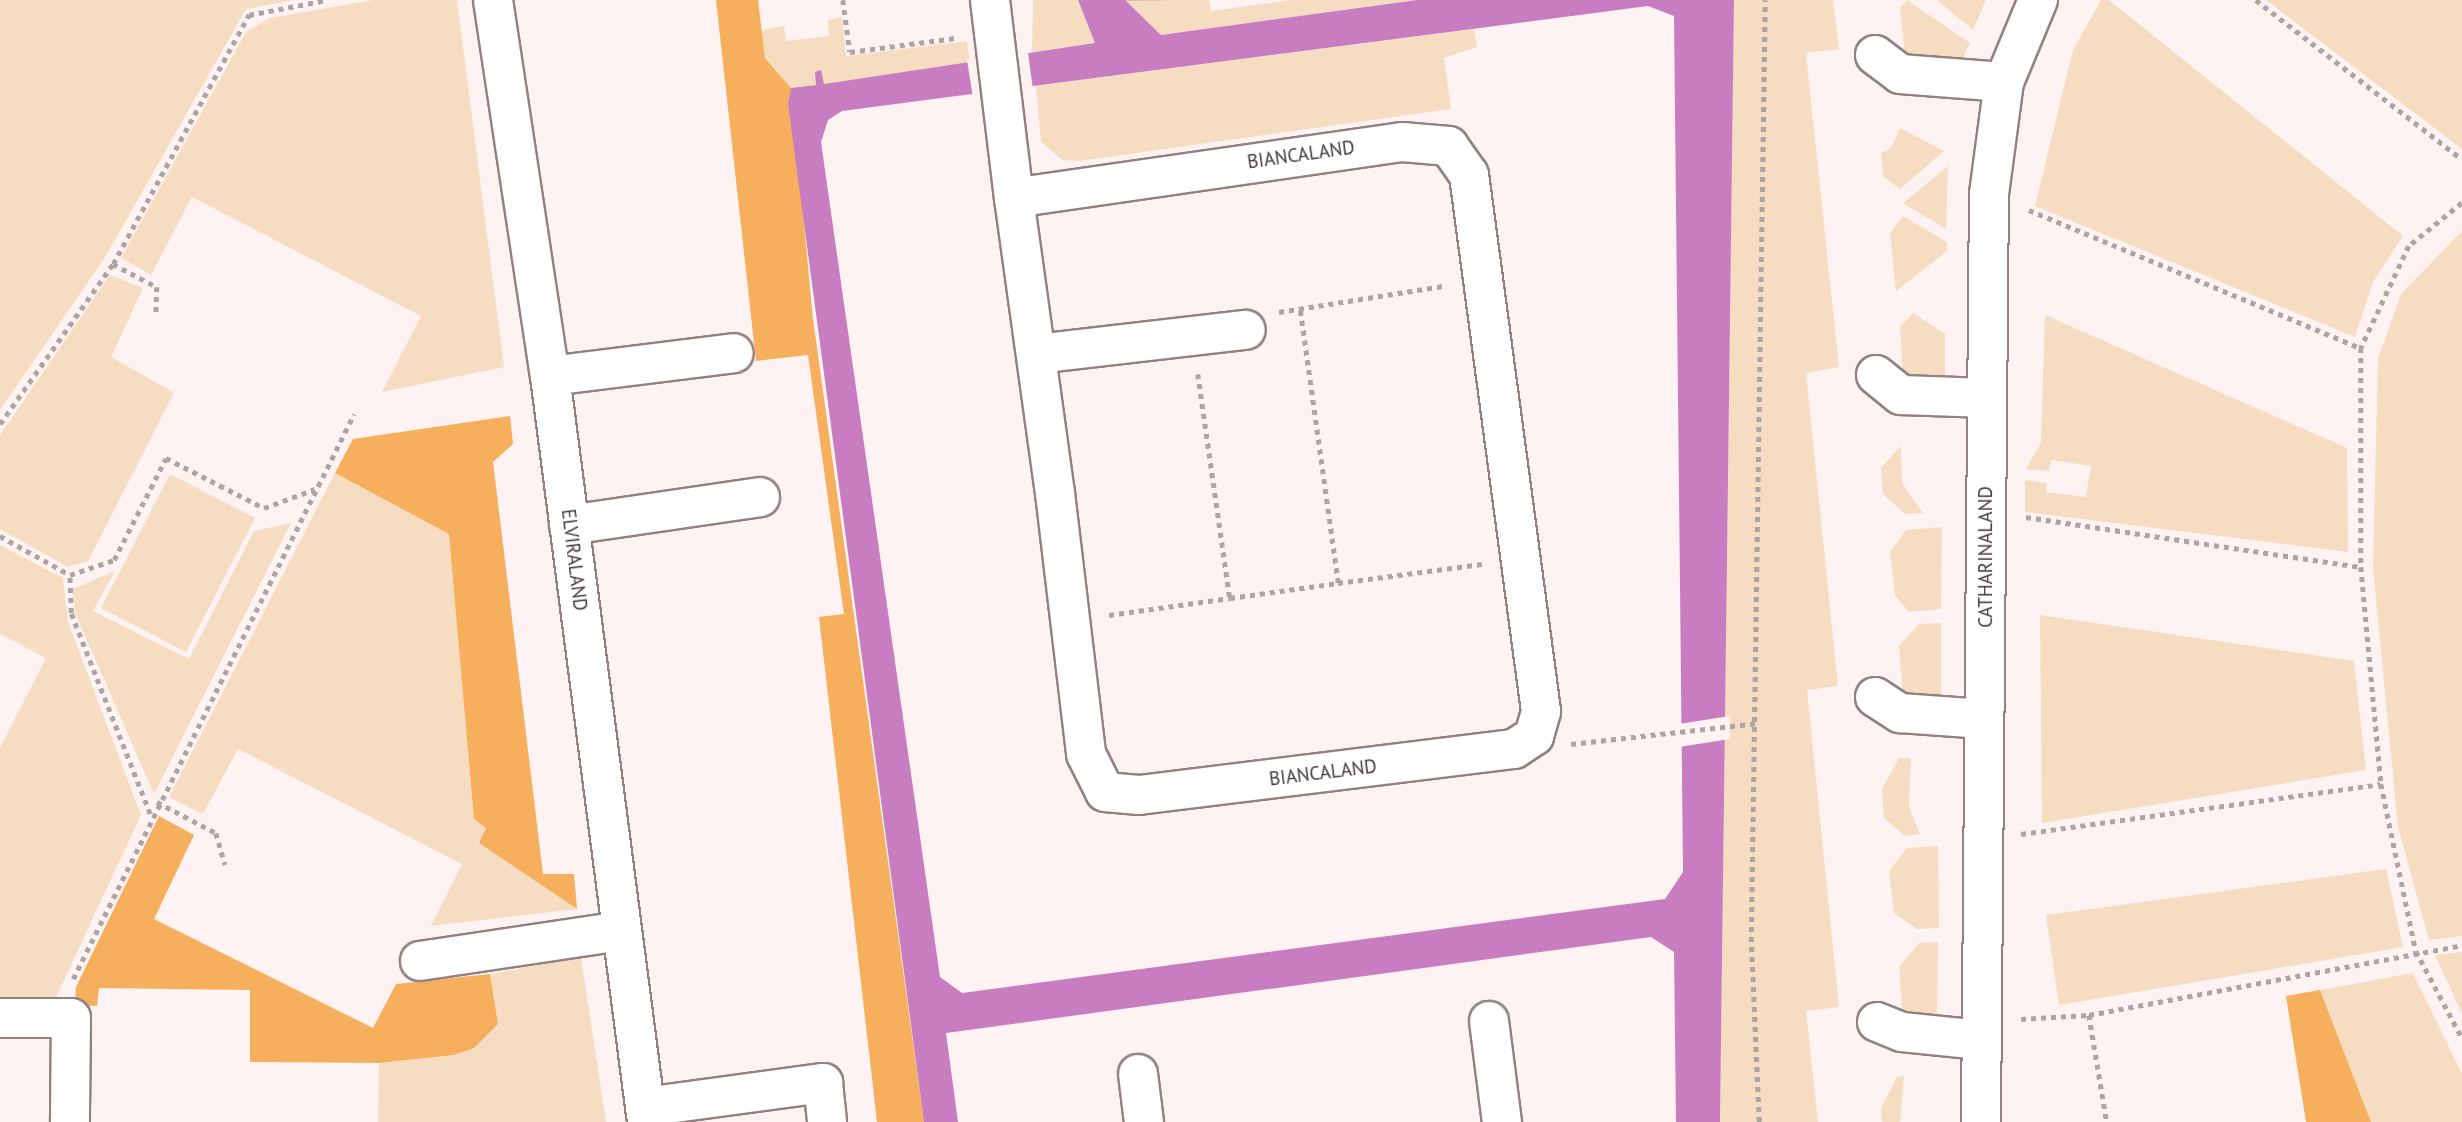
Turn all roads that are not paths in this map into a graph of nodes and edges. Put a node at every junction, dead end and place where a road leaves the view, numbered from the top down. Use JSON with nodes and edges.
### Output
{"nodes":[{"id":1,"x":493,"y":0,"type":"edge"},
{"id":2,"x":2038,"y":0,"type":"edge"},
{"id":3,"x":993,"y":23,"type":"edge"},
{"id":4,"x":1875,"y":55,"type":"dead end"},
{"id":5,"x":2004,"y":82,"type":"junction"},
{"id":6,"x":1014,"y":198,"type":"junction"},
{"id":7,"x":1246,"y":330,"type":"dead end"},
{"id":8,"x":734,"y":353,"type":"dead end"},
{"id":9,"x":1037,"y":354,"type":"junction"},
{"id":10,"x":1876,"y":375,"type":"dead end"},
{"id":11,"x":550,"y":376,"type":"junction"},
{"id":12,"x":1987,"y":398,"type":"junction"},
{"id":13,"x":760,"y":497,"type":"dead end"},
{"id":14,"x":569,"y":525,"type":"junction"},
{"id":15,"x":1875,"y":697,"type":"dead end"},
{"id":16,"x":1984,"y":719,"type":"junction"},
{"id":17,"x":621,"y":931,"type":"junction"},
{"id":18,"x":420,"y":961,"type":"dead end"},
{"id":19,"x":0,"y":1018,"type":"edge"},
{"id":20,"x":1489,"y":1021,"type":"dead end"},
{"id":21,"x":1877,"y":1022,"type":"dead end"},
{"id":22,"x":1981,"y":1031,"type":"junction"},
{"id":23,"x":1138,"y":1074,"type":"dead end"},
{"id":24,"x":646,"y":1115,"type":"edge"},
{"id":25,"x":71,"y":1122,"type":"edge"},
{"id":26,"x":827,"y":1122,"type":"edge"},
{"id":27,"x":1144,"y":1122,"type":"edge"},
{"id":28,"x":1502,"y":1122,"type":"edge"},
{"id":29,"x":1981,"y":1122,"type":"edge"}],
"edges":[{"from":1,"to":11,"type":"street","name":"ELVIRALAND"},
{"from":2,"to":5,"type":"street","name":"CATHARINALAND"},
{"from":3,"to":6,"type":"street","name":"BIANCALAND"},
{"from":4,"to":5,"type":"street"},
{"from":5,"to":12,"type":"street","name":"CATHARINALAND"},
{"from":6,"to":9,"type":"street","name":"BIANCALAND"},
{"from":6,"to":9,"type":"street","name":"BIANCALAND"},
{"from":7,"to":9,"type":"street"},
{"from":8,"to":11,"type":"street"},
{"from":10,"to":12,"type":"street"},
{"from":11,"to":14,"type":"street","name":"ELVIRALAND"},
{"from":12,"to":16,"type":"street","name":"CATHARINALAND"},
{"from":13,"to":14,"type":"street"},
{"from":14,"to":17,"type":"street","name":"ELVIRALAND"},
{"from":15,"to":16,"type":"street"},
{"from":16,"to":22,"type":"street","name":"CATHARINALAND"},
{"from":17,"to":18,"type":"street"},
{"from":17,"to":24,"type":"street","name":"ELVIRALAND"},
{"from":19,"to":25,"type":"street"},
{"from":20,"to":28,"type":"street"},
{"from":21,"to":22,"type":"street"},
{"from":22,"to":29,"type":"street","name":"CATHARINALAND"},
{"from":23,"to":27,"type":"street"},
{"from":24,"to":26,"type":"street"}]}
